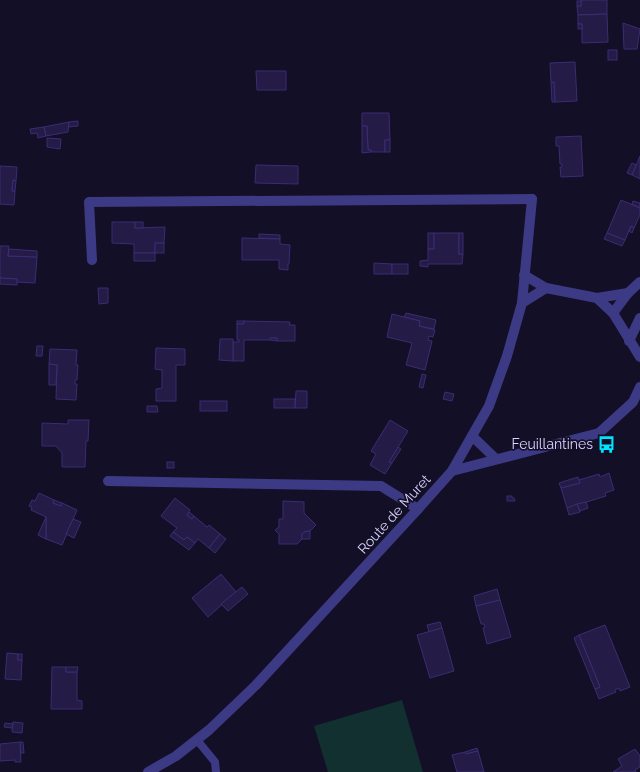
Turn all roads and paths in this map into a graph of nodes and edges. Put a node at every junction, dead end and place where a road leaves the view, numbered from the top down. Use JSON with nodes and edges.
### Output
{"nodes":[{"id":1,"x":92,"y":260,"type":"dead end"},
{"id":2,"x":524,"y":275,"type":"junction"},
{"id":3,"x":640,"y":282,"type":"edge"},
{"id":4,"x":546,"y":288,"type":"junction"},
{"id":5,"x":628,"y":293,"type":"junction"},
{"id":6,"x":597,"y":298,"type":"junction"},
{"id":7,"x":522,"y":303,"type":"junction"},
{"id":8,"x":613,"y":313,"type":"junction"},
{"id":9,"x":640,"y":318,"type":"edge"},
{"id":10,"x":629,"y":341,"type":"junction"},
{"id":11,"x":640,"y":357,"type":"edge"},
{"id":12,"x":640,"y":387,"type":"edge"},
{"id":13,"x":636,"y":402,"type":"edge"},
{"id":14,"x":472,"y":436,"type":"junction"},
{"id":15,"x":496,"y":459,"type":"junction"},
{"id":16,"x":452,"y":471,"type":"junction"},
{"id":17,"x":108,"y":481,"type":"dead end"},
{"id":18,"x":418,"y":509,"type":"junction"},
{"id":19,"x":197,"y":740,"type":"junction"},
{"id":20,"x":148,"y":772,"type":"edge"},
{"id":21,"x":216,"y":772,"type":"edge"}],
"edges":[{"from":1,"to":2,"type":"street","name":"Route de Muret"},
{"from":2,"to":4,"type":"street"},
{"from":2,"to":7,"type":"street","name":"Route de Muret"},
{"from":3,"to":5,"type":"street"},
{"from":4,"to":6,"type":"street"},
{"from":4,"to":7,"type":"street"},
{"from":5,"to":6,"type":"street"},
{"from":5,"to":8,"type":"street"},
{"from":6,"to":8,"type":"street"},
{"from":7,"to":14,"type":"street","name":"Route de Muret"},
{"from":8,"to":10,"type":"street"},
{"from":9,"to":10,"type":"street"},
{"from":10,"to":11,"type":"street"},
{"from":12,"to":13,"type":"street"},
{"from":13,"to":15,"type":"street"},
{"from":14,"to":15,"type":"street"},
{"from":14,"to":16,"type":"street","name":"Route de Muret"},
{"from":15,"to":16,"type":"street"},
{"from":16,"to":18,"type":"street","name":"Route de Muret"},
{"from":17,"to":18,"type":"street"},
{"from":18,"to":19,"type":"street","name":"Route de Muret"},
{"from":19,"to":20,"type":"street","name":"Route de Muret"},
{"from":19,"to":21,"type":"lane"}]}
